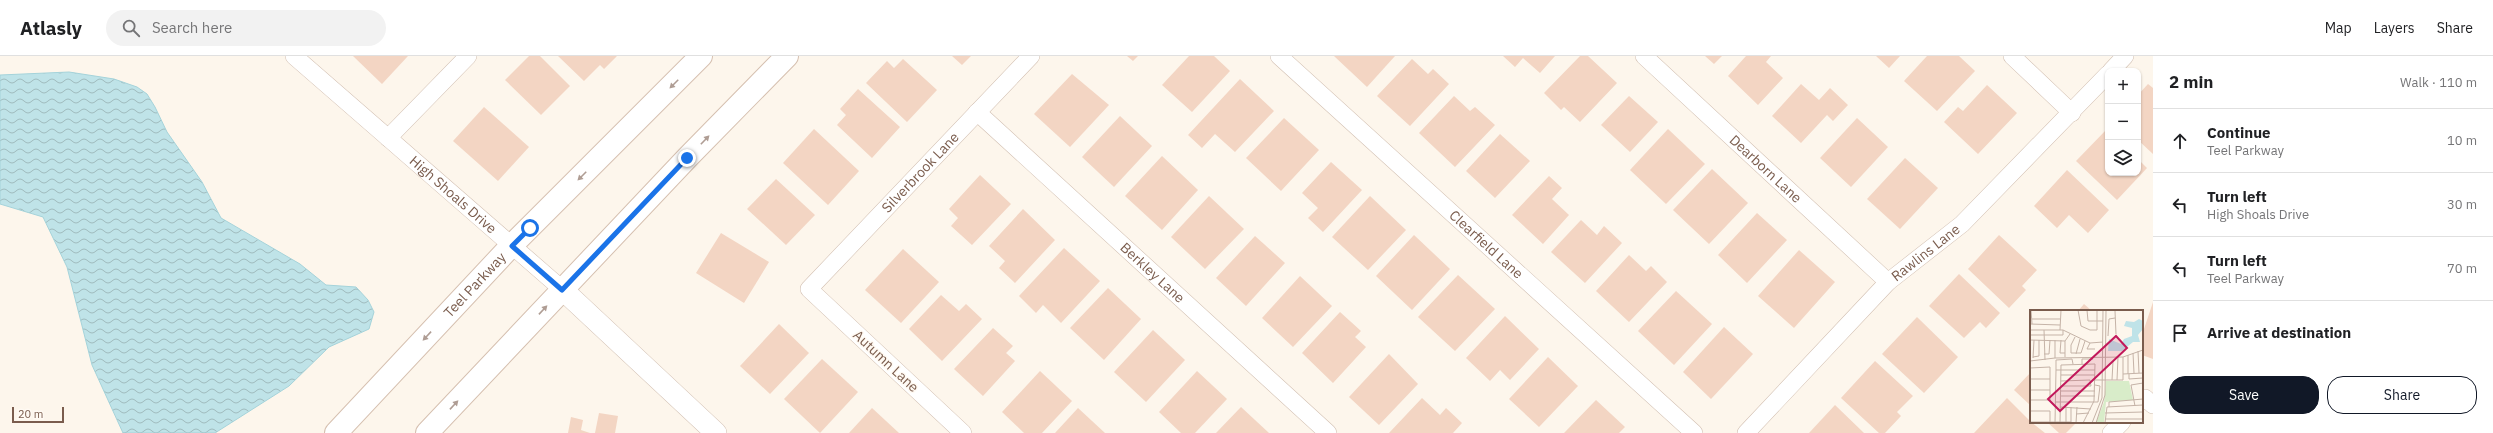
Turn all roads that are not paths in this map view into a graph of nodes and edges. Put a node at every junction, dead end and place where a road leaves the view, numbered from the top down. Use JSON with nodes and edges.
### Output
{"nodes":[{"id":1,"x":294,"y":56,"type":"edge"},
{"id":2,"x":468,"y":56,"type":"edge"},
{"id":3,"x":702,"y":56,"type":"edge"},
{"id":4,"x":787,"y":56,"type":"edge"},
{"id":5,"x":1030,"y":56,"type":"edge"},
{"id":6,"x":1279,"y":56,"type":"edge"},
{"id":7,"x":1644,"y":56,"type":"edge"},
{"id":8,"x":2012,"y":56,"type":"edge"},
{"id":9,"x":2125,"y":56,"type":"edge"},
{"id":10,"x":2114,"y":68,"type":"edge"},
{"id":11,"x":2105,"y":77,"type":"edge"},
{"id":12,"x":977,"y":112,"type":"junction"},
{"id":13,"x":2072,"y":112,"type":"junction"},
{"id":14,"x":388,"y":138,"type":"junction"},
{"id":15,"x":512,"y":246,"type":"junction"},
{"id":16,"x":1888,"y":282,"type":"junction"},
{"id":17,"x":809,"y":289,"type":"joint"},
{"id":18,"x":562,"y":290,"type":"junction"},
{"id":19,"x":2121,"y":423,"type":"edge"},
{"id":20,"x":336,"y":433,"type":"edge"},
{"id":21,"x":427,"y":433,"type":"edge"},
{"id":22,"x":716,"y":433,"type":"edge"},
{"id":23,"x":963,"y":433,"type":"edge"},
{"id":24,"x":1328,"y":433,"type":"edge"},
{"id":25,"x":1694,"y":433,"type":"edge"},
{"id":26,"x":1746,"y":433,"type":"edge"},
{"id":27,"x":2111,"y":433,"type":"edge"}],
"edges":[{"from":1,"to":14,"type":"street","name":"High Shoals Drive"},
{"from":2,"to":14,"type":"street"},
{"from":3,"to":15,"type":"main road","name":"Teel Parkway","one_way":true},
{"from":18,"to":4,"type":"main road","one_way":true},
{"from":5,"to":12,"type":"street","name":"Silverbrook Lane"},
{"from":6,"to":25,"type":"street","name":"Clearfield Lane"},
{"from":7,"to":16,"type":"street","name":"Dearborn Lane"},
{"from":8,"to":13,"type":"street"},
{"from":9,"to":10,"type":"street"},
{"from":11,"to":13,"type":"street","name":"Rawlins Lane"},
{"from":12,"to":17,"type":"street","name":"Silverbrook Lane"},
{"from":12,"to":24,"type":"street","name":"Berkley Lane"},
{"from":13,"to":16,"type":"street","name":"Rawlins Lane"},
{"from":14,"to":15,"type":"street","name":"High Shoals Drive"},
{"from":15,"to":18,"type":"street","name":"High Shoals Drive"},
{"from":15,"to":20,"type":"main road","name":"Teel Parkway","one_way":true},
{"from":16,"to":26,"type":"street","name":"Rawlins Lane"},
{"from":17,"to":23,"type":"street","name":"Autumn Lane"},
{"from":21,"to":18,"type":"main road","one_way":true},
{"from":18,"to":22,"type":"street","name":"High Shoals Drive"},
{"from":19,"to":27,"type":"street"}]}
